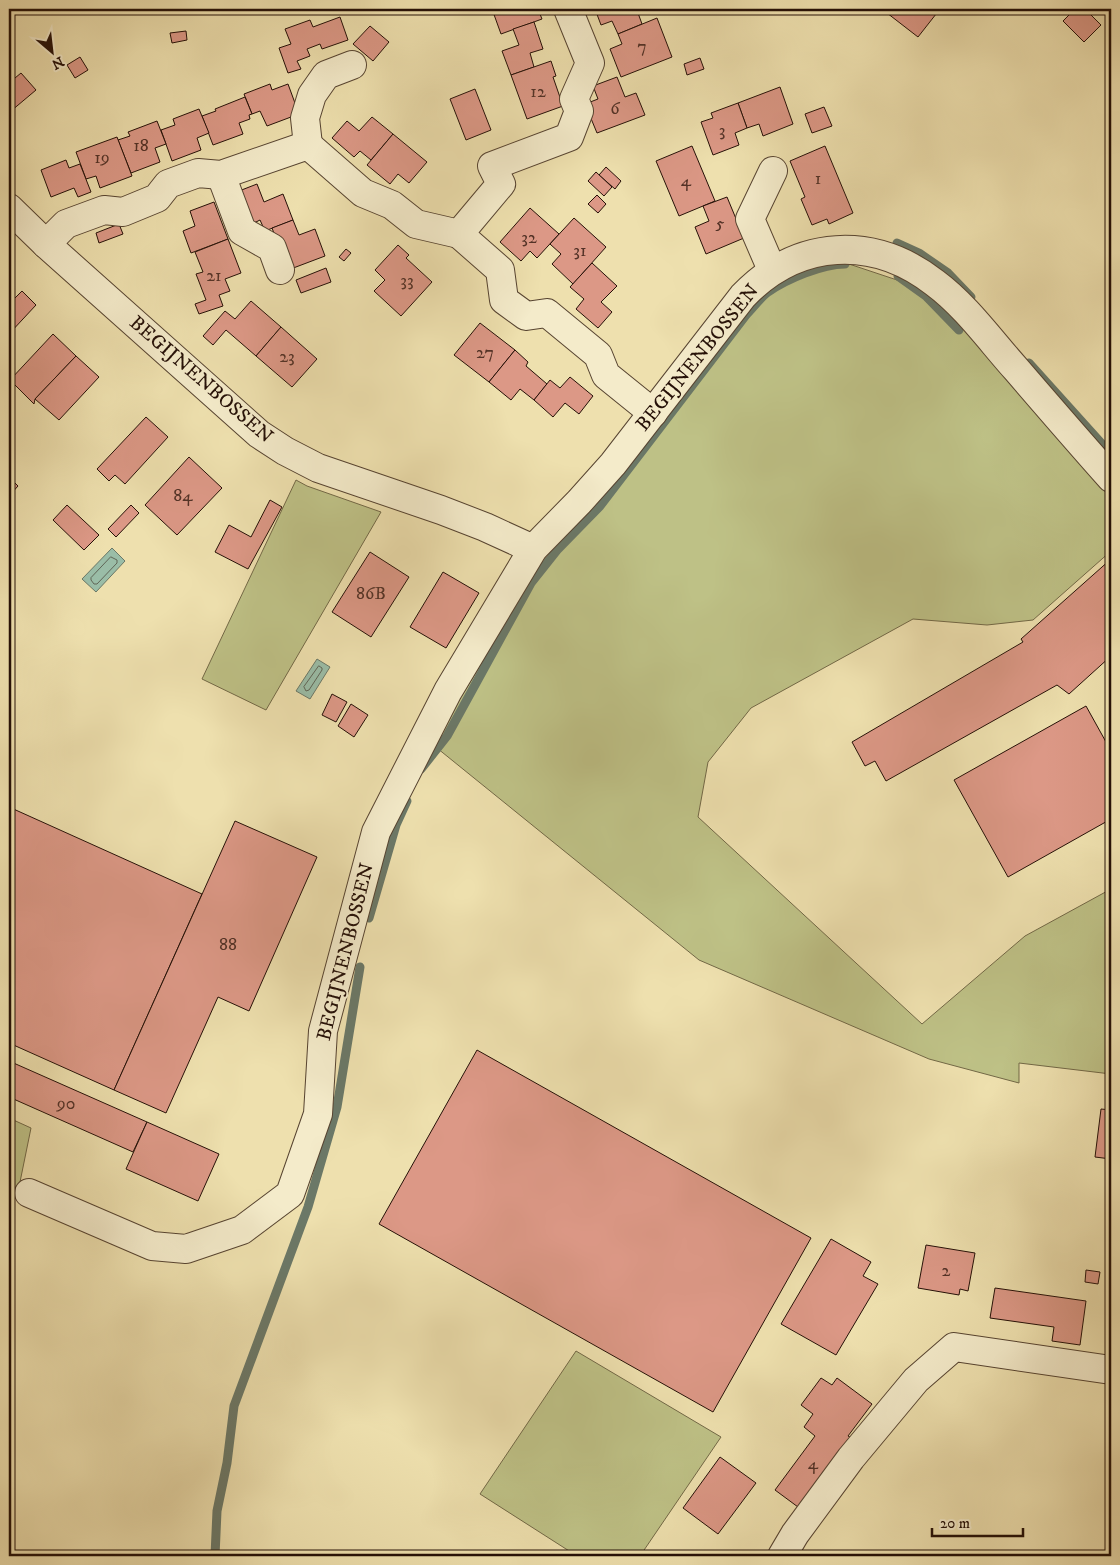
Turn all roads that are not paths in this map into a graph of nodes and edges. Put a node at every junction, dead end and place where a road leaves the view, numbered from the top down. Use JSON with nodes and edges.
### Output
{"nodes":[{"id":1,"x":568,"y":9,"type":"edge"},
{"id":2,"x":352,"y":65,"type":"dead end"},
{"id":3,"x":308,"y":145,"type":"junction"},
{"id":4,"x":773,"y":171,"type":"dead end"},
{"id":5,"x":221,"y":175,"type":"junction"},
{"id":6,"x":9,"y":208,"type":"edge"},
{"id":7,"x":458,"y":234,"type":"junction"},
{"id":8,"x":46,"y":244,"type":"junction"},
{"id":9,"x":280,"y":270,"type":"dead end"},
{"id":10,"x":772,"y":270,"type":"junction"},
{"id":11,"x":653,"y":413,"type":"junction"},
{"id":12,"x":1111,"y":478,"type":"edge"},
{"id":13,"x":533,"y":549,"type":"junction"},
{"id":14,"x":28,"y":1193,"type":"dead end"},
{"id":15,"x":1111,"y":1370,"type":"edge"},
{"id":16,"x":782,"y":1556,"type":"edge"}],
"edges":[{"from":1,"to":7,"type":"street"},
{"from":2,"to":3,"type":"street"},
{"from":3,"to":5,"type":"street"},
{"from":3,"to":7,"type":"street"},
{"from":4,"to":10,"type":"street"},
{"from":5,"to":8,"type":"street"},
{"from":5,"to":9,"type":"street"},
{"from":6,"to":8,"type":"street","name":"BEGIJNENBOSSEN"},
{"from":7,"to":11,"type":"street"},
{"from":8,"to":13,"type":"street","name":"BEGIJNENBOSSEN"},
{"from":10,"to":11,"type":"street","name":"BEGIJNENBOSSEN"},
{"from":10,"to":12,"type":"street","name":"BEGIJNENBOSSEN"},
{"from":11,"to":13,"type":"street","name":"BEGIJNENBOSSEN"},
{"from":13,"to":14,"type":"street","name":"BEGIJNENBOSSEN"},
{"from":15,"to":16,"type":"street"}]}
